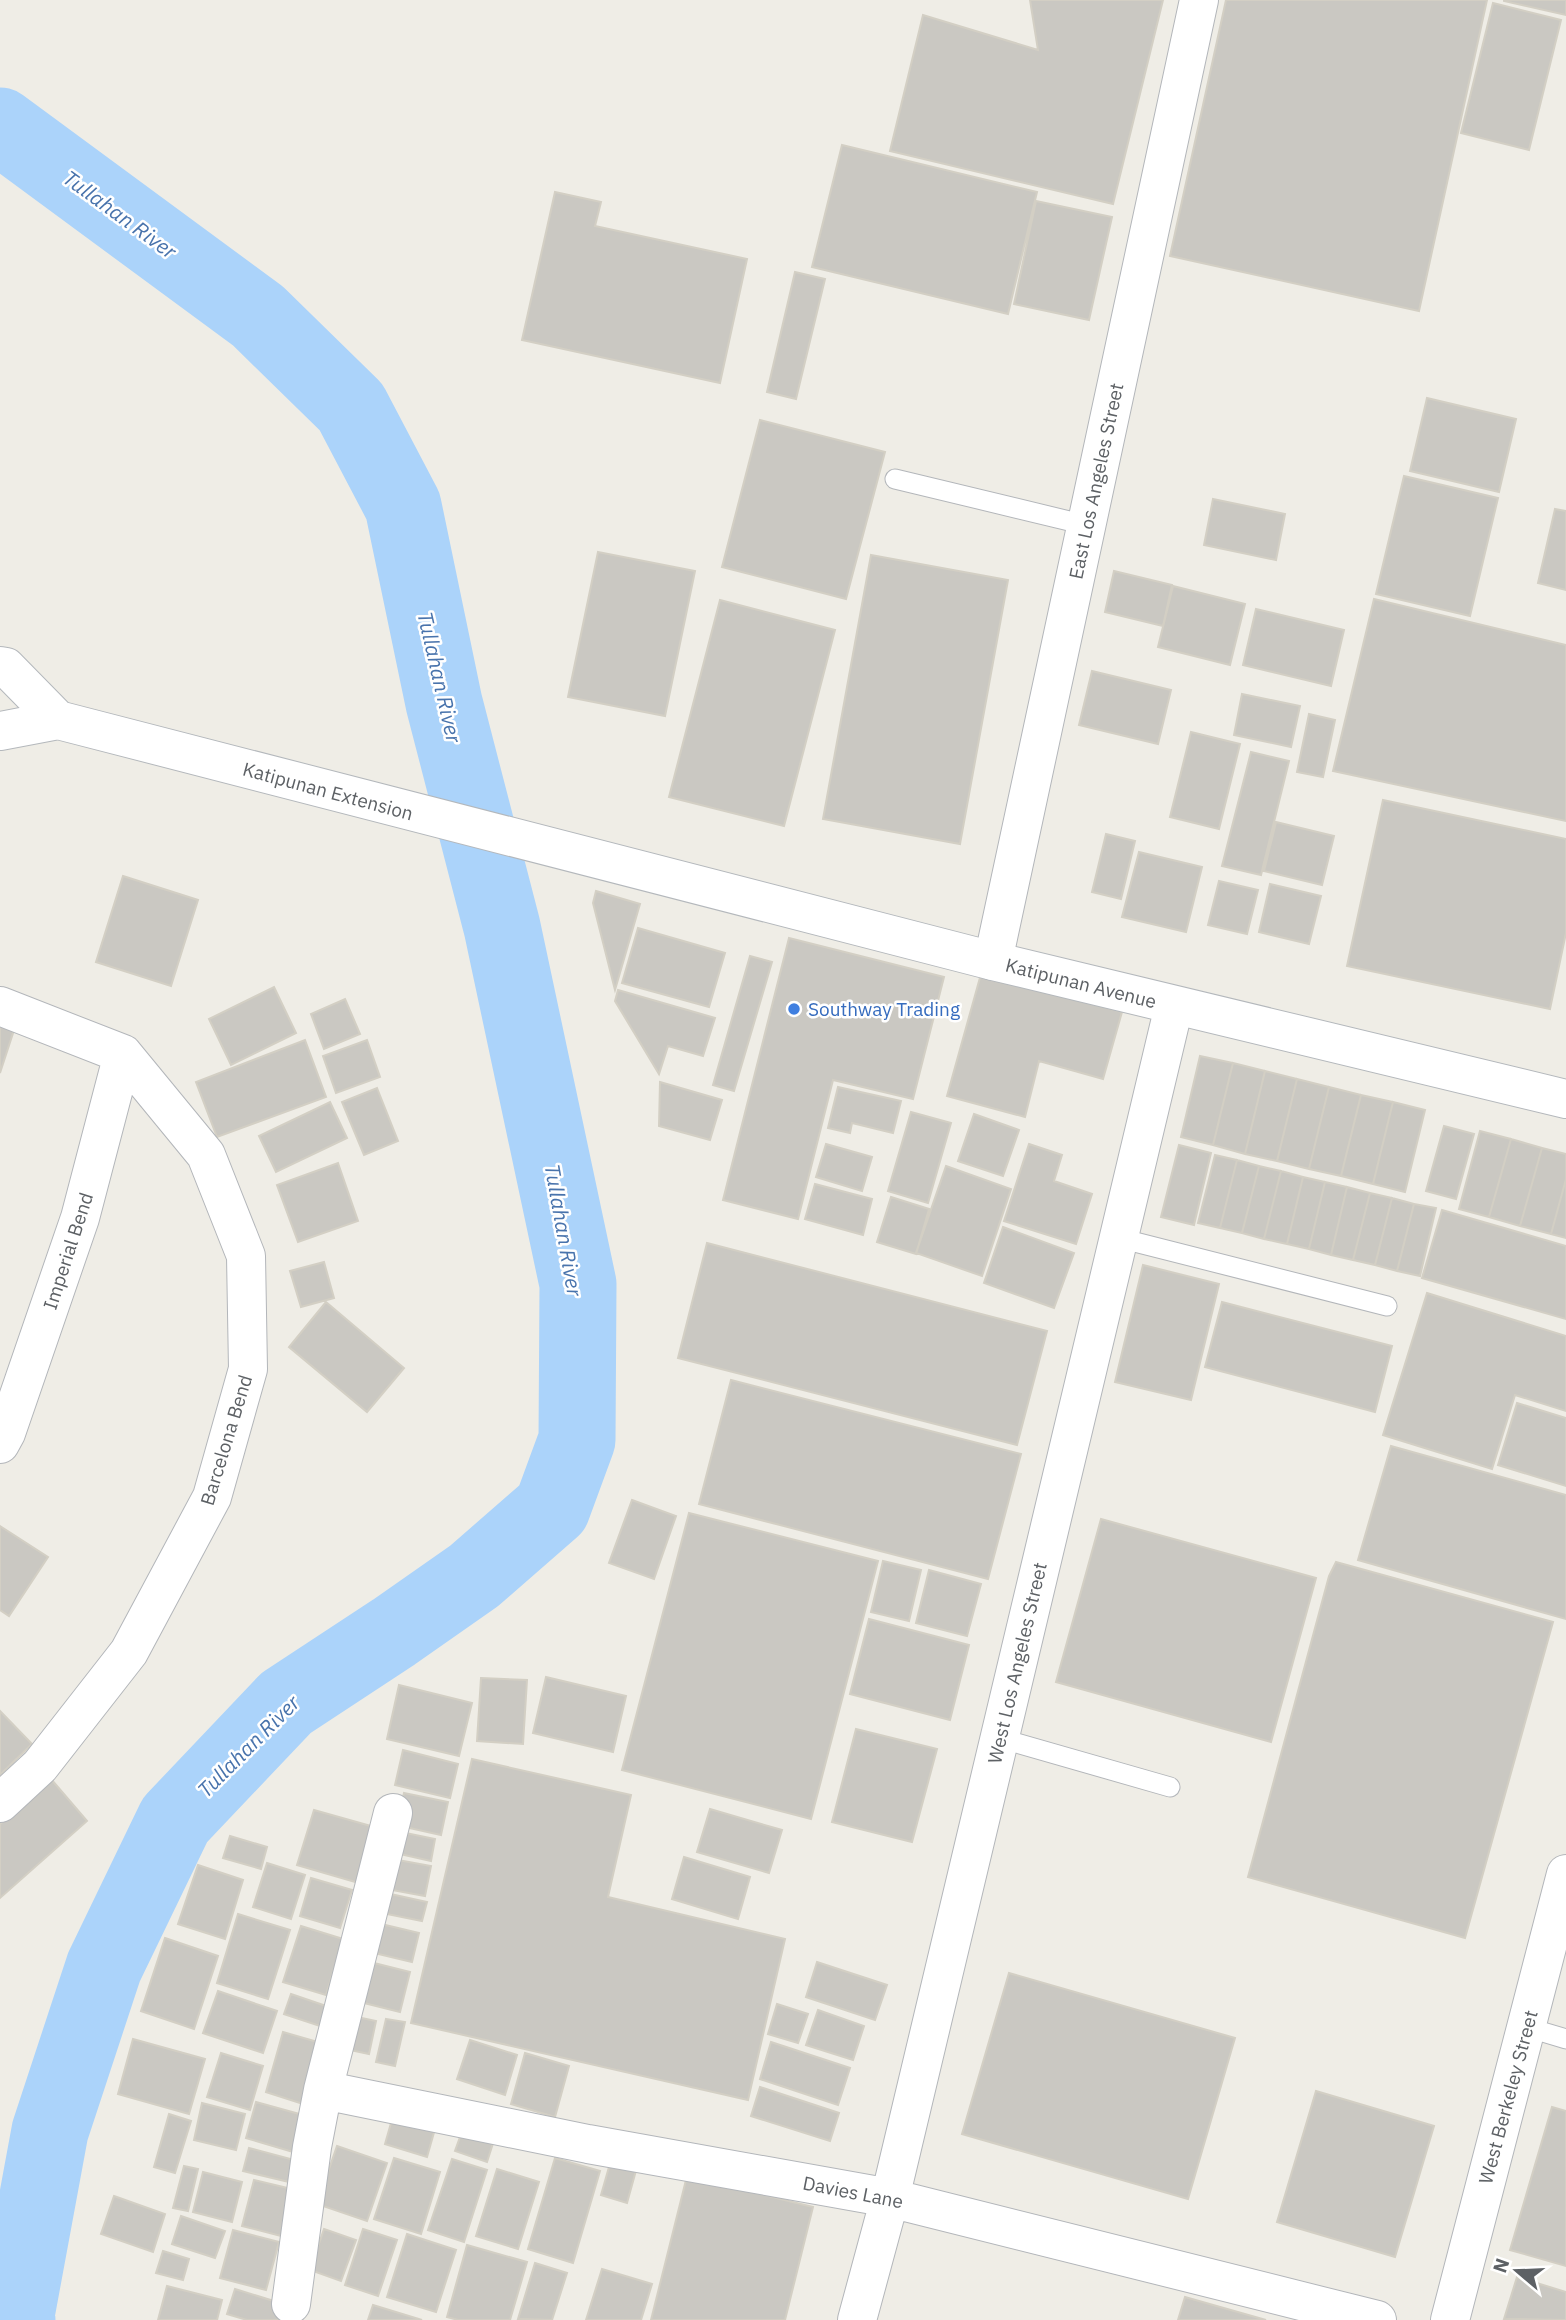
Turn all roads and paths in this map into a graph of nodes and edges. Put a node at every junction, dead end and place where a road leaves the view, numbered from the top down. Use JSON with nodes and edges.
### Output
{"nodes":[{"id":1,"x":1199,"y":0,"type":"edge"},
{"id":2,"x":895,"y":479,"type":"dead end"},
{"id":3,"x":1086,"y":525,"type":"junction"},
{"id":4,"x":2,"y":674,"type":"edge"},
{"id":5,"x":58,"y":720,"type":"junction"},
{"id":6,"x":0,"y":731,"type":"edge"},
{"id":7,"x":598,"y":860,"type":"joint"},
{"id":8,"x":993,"y":961,"type":"junction"},
{"id":9,"x":0,"y":1006,"type":"edge"},
{"id":10,"x":1174,"y":1006,"type":"junction"},
{"id":11,"x":123,"y":1054,"type":"junction"},
{"id":12,"x":1566,"y":1100,"type":"edge"},
{"id":13,"x":1119,"y":1238,"type":"junction"},
{"id":14,"x":1387,"y":1306,"type":"dead end"},
{"id":15,"x":0,"y":1444,"type":"edge"},
{"id":16,"x":999,"y":1738,"type":"junction"},
{"id":17,"x":1170,"y":1787,"type":"dead end"},
{"id":18,"x":0,"y":1803,"type":"edge"},
{"id":19,"x":393,"y":1813,"type":"dead end"},
{"id":20,"x":1566,"y":1874,"type":"edge"},
{"id":21,"x":1526,"y":2027,"type":"junction"},
{"id":22,"x":1566,"y":2039,"type":"edge"},
{"id":23,"x":323,"y":2090,"type":"junction"},
{"id":24,"x":890,"y":2198,"type":"junction"},
{"id":25,"x":291,"y":2304,"type":"dead end"},
{"id":26,"x":857,"y":2320,"type":"edge"},
{"id":27,"x":1377,"y":2320,"type":"edge"},
{"id":28,"x":1450,"y":2320,"type":"edge"}],
"edges":[{"from":1,"to":3,"type":"street","name":"East Los Angeles Street"},
{"from":2,"to":3,"type":"lane"},
{"from":3,"to":8,"type":"street","name":"East Los Angeles Street"},
{"from":4,"to":5,"type":"street"},
{"from":5,"to":6,"type":"street","name":"Katipunan Extension"},
{"from":5,"to":7,"type":"street","name":"Katipunan Extension"},
{"from":7,"to":8,"type":"street","name":"Katipunan Avenue"},
{"from":8,"to":10,"type":"street","name":"Katipunan Avenue"},
{"from":9,"to":11,"type":"street","name":"Barcelona Bend"},
{"from":10,"to":12,"type":"street","name":"Katipunan Avenue"},
{"from":10,"to":13,"type":"street","name":"West Los Angeles Street"},
{"from":11,"to":15,"type":"street","name":"Imperial Bend"},
{"from":11,"to":18,"type":"street","name":"Barcelona Bend"},
{"from":13,"to":14,"type":"lane"},
{"from":13,"to":16,"type":"street","name":"West Los Angeles Street"},
{"from":16,"to":17,"type":"lane"},
{"from":16,"to":24,"type":"street","name":"West Los Angeles Street"},
{"from":19,"to":23,"type":"street"},
{"from":20,"to":21,"type":"street","name":"West Berkeley Street"},
{"from":21,"to":22,"type":"lane"},
{"from":21,"to":28,"type":"street","name":"West Berkeley Street"},
{"from":23,"to":24,"type":"street","name":"Davies Lane"},
{"from":23,"to":25,"type":"street"},
{"from":24,"to":26,"type":"street","name":"West Los Angeles Street"},
{"from":24,"to":27,"type":"street","name":"Davies Lane"}]}
